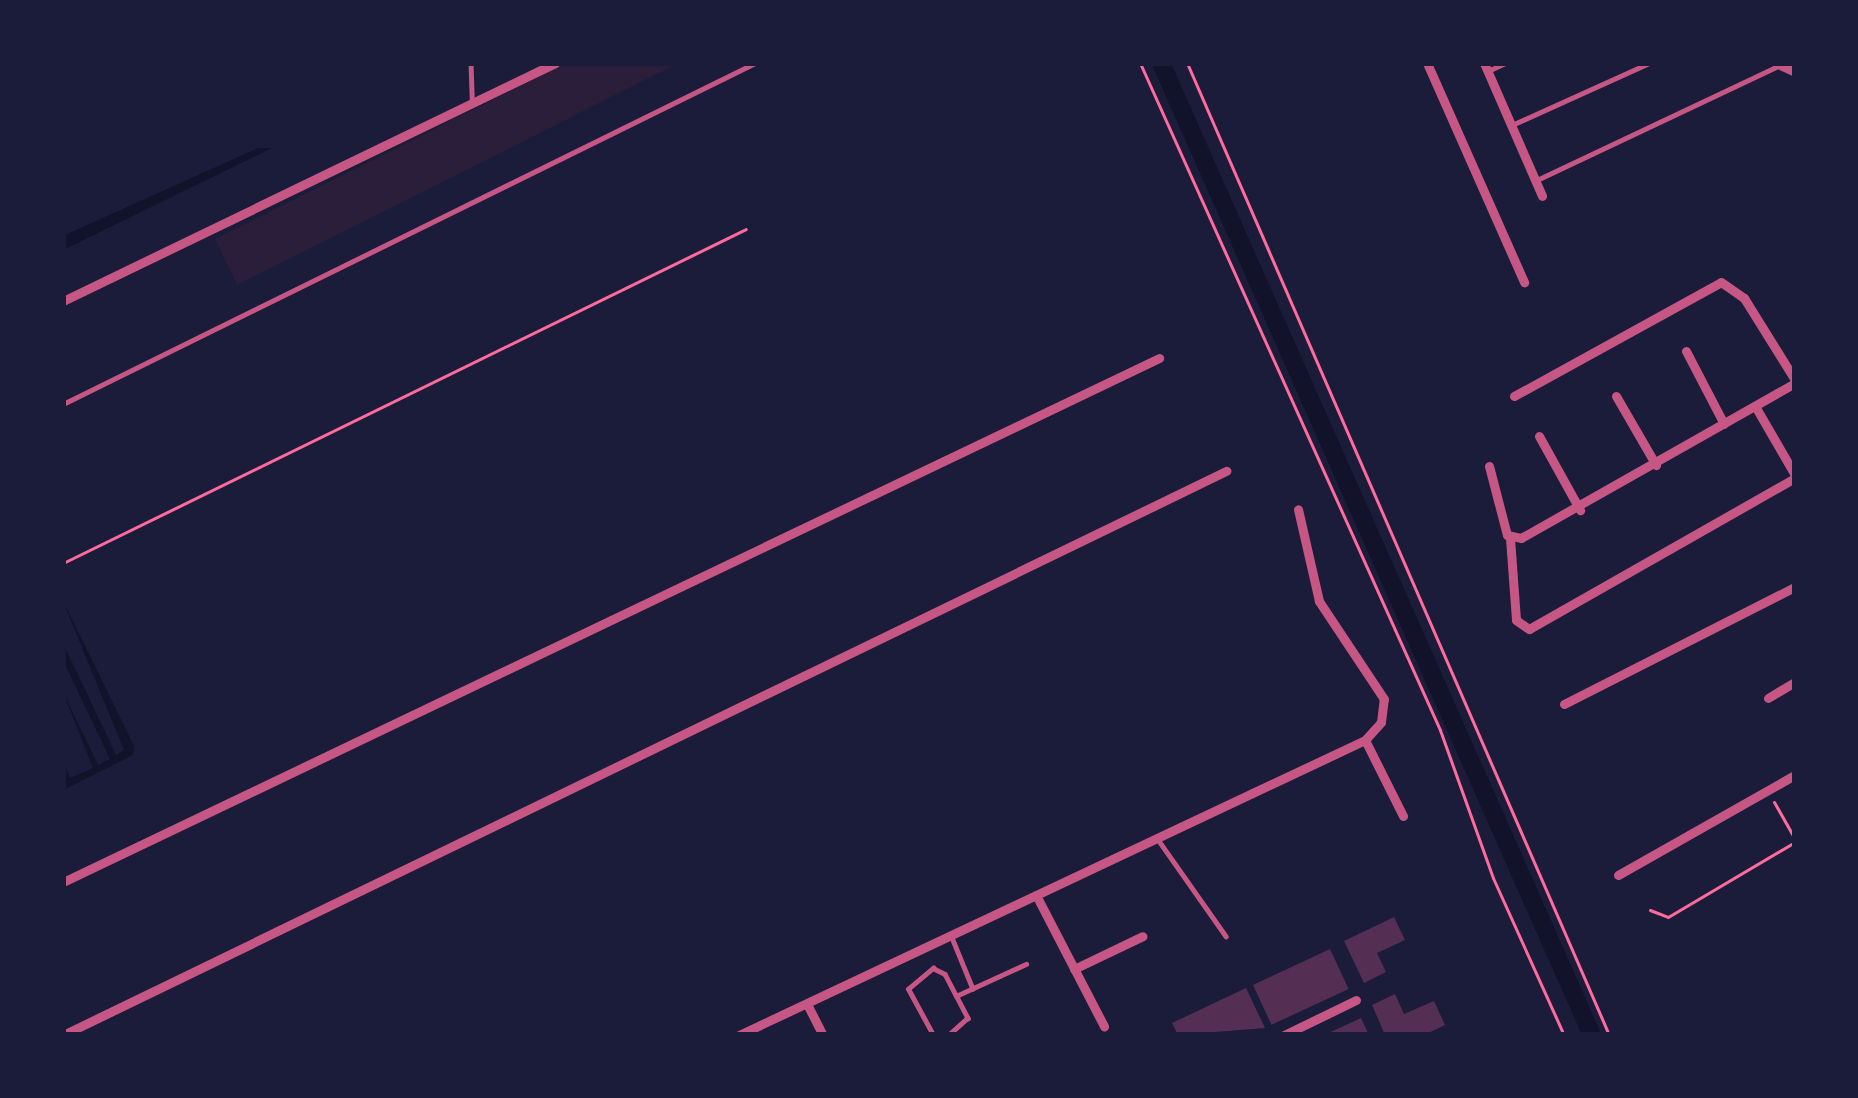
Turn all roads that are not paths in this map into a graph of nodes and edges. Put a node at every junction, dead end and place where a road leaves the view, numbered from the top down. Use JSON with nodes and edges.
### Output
{"nodes":[{"id":1,"x":471,"y":63,"type":"edge"},
{"id":2,"x":555,"y":63,"type":"edge"},
{"id":3,"x":755,"y":63,"type":"edge"},
{"id":4,"x":1427,"y":63,"type":"edge"},
{"id":5,"x":1505,"y":63,"type":"edge"},
{"id":6,"x":1649,"y":63,"type":"edge"},
{"id":7,"x":1777,"y":65,"type":"edge"},
{"id":8,"x":1486,"y":67,"type":"edge"},
{"id":9,"x":1795,"y":72,"type":"edge"},
{"id":10,"x":472,"y":106,"type":"junction"},
{"id":11,"x":1511,"y":125,"type":"junction"},
{"id":12,"x":1535,"y":180,"type":"junction"},
{"id":13,"x":1542,"y":196,"type":"dead end"},
{"id":14,"x":1524,"y":282,"type":"dead end"},
{"id":15,"x":63,"y":301,"type":"edge"},
{"id":16,"x":1687,"y":351,"type":"dead end"},
{"id":17,"x":1159,"y":358,"type":"dead end"},
{"id":18,"x":1795,"y":381,"type":"edge"},
{"id":19,"x":1514,"y":396,"type":"dead end"},
{"id":20,"x":1616,"y":396,"type":"dead end"},
{"id":21,"x":63,"y":404,"type":"edge"},
{"id":22,"x":1755,"y":406,"type":"junction"},
{"id":23,"x":1724,"y":424,"type":"junction"},
{"id":24,"x":1539,"y":436,"type":"dead end"},
{"id":25,"x":1656,"y":465,"type":"junction"},
{"id":26,"x":1489,"y":466,"type":"dead end"},
{"id":27,"x":1226,"y":470,"type":"dead end"},
{"id":28,"x":1795,"y":476,"type":"edge"},
{"id":29,"x":1298,"y":509,"type":"dead end"},
{"id":30,"x":1580,"y":510,"type":"junction"},
{"id":31,"x":1510,"y":538,"type":"junction"},
{"id":32,"x":1795,"y":587,"type":"edge"},
{"id":33,"x":1795,"y":682,"type":"edge"},
{"id":34,"x":1768,"y":698,"type":"dead end"},
{"id":35,"x":1564,"y":704,"type":"dead end"},
{"id":36,"x":1366,"y":740,"type":"junction"},
{"id":37,"x":1795,"y":775,"type":"edge"},
{"id":38,"x":1403,"y":816,"type":"dead end"},
{"id":39,"x":1157,"y":838,"type":"junction"},
{"id":40,"x":1618,"y":875,"type":"dead end"},
{"id":41,"x":63,"y":883,"type":"edge"},
{"id":42,"x":1036,"y":895,"type":"junction"},
{"id":43,"x":951,"y":935,"type":"junction"},
{"id":44,"x":1226,"y":936,"type":"dead end"},
{"id":45,"x":1143,"y":937,"type":"dead end"},
{"id":46,"x":1026,"y":964,"type":"dead end"},
{"id":47,"x":1074,"y":968,"type":"junction"},
{"id":48,"x":973,"y":988,"type":"junction"},
{"id":49,"x":956,"y":996,"type":"junction"},
{"id":50,"x":1356,"y":1000,"type":"dead end"},
{"id":51,"x":807,"y":1004,"type":"junction"},
{"id":52,"x":1104,"y":1026,"type":"dead end"},
{"id":53,"x":63,"y":1035,"type":"edge"},
{"id":54,"x":739,"y":1035,"type":"edge"},
{"id":55,"x":824,"y":1035,"type":"edge"},
{"id":56,"x":932,"y":1035,"type":"edge"},
{"id":57,"x":949,"y":1035,"type":"edge"},
{"id":58,"x":1284,"y":1035,"type":"edge"}],
"edges":[{"from":1,"to":10,"type":"lane"},
{"from":2,"to":10,"type":"street"},
{"from":3,"to":21,"type":"lane"},
{"from":4,"to":14,"type":"street"},
{"from":5,"to":8,"type":"lane"},
{"from":6,"to":11,"type":"lane"},
{"from":7,"to":9,"type":"street"},
{"from":7,"to":12,"type":"lane"},
{"from":8,"to":11,"type":"street"},
{"from":10,"to":15,"type":"street"},
{"from":11,"to":12,"type":"street"},
{"from":12,"to":13,"type":"street"},
{"from":16,"to":23,"type":"street"},
{"from":17,"to":41,"type":"street"},
{"from":18,"to":19,"type":"street"},
{"from":18,"to":22,"type":"street"},
{"from":20,"to":25,"type":"street"},
{"from":22,"to":23,"type":"street"},
{"from":22,"to":28,"type":"street"},
{"from":23,"to":25,"type":"street"},
{"from":24,"to":30,"type":"street"},
{"from":25,"to":30,"type":"street"},
{"from":26,"to":31,"type":"street"},
{"from":27,"to":53,"type":"street"},
{"from":28,"to":31,"type":"street"},
{"from":29,"to":36,"type":"street"},
{"from":30,"to":31,"type":"street"},
{"from":32,"to":35,"type":"street"},
{"from":33,"to":34,"type":"street"},
{"from":36,"to":38,"type":"street"},
{"from":36,"to":39,"type":"street"},
{"from":37,"to":40,"type":"street"},
{"from":39,"to":42,"type":"street"},
{"from":39,"to":44,"type":"lane"},
{"from":42,"to":43,"type":"street"},
{"from":42,"to":47,"type":"street"},
{"from":43,"to":48,"type":"lane"},
{"from":43,"to":51,"type":"street"},
{"from":45,"to":47,"type":"street"},
{"from":46,"to":48,"type":"lane"},
{"from":47,"to":52,"type":"street"},
{"from":48,"to":49,"type":"lane"},
{"from":49,"to":56,"type":"lane"},
{"from":49,"to":57,"type":"lane"},
{"from":50,"to":58,"type":"street"},
{"from":51,"to":54,"type":"street"},
{"from":51,"to":55,"type":"street"}]}
